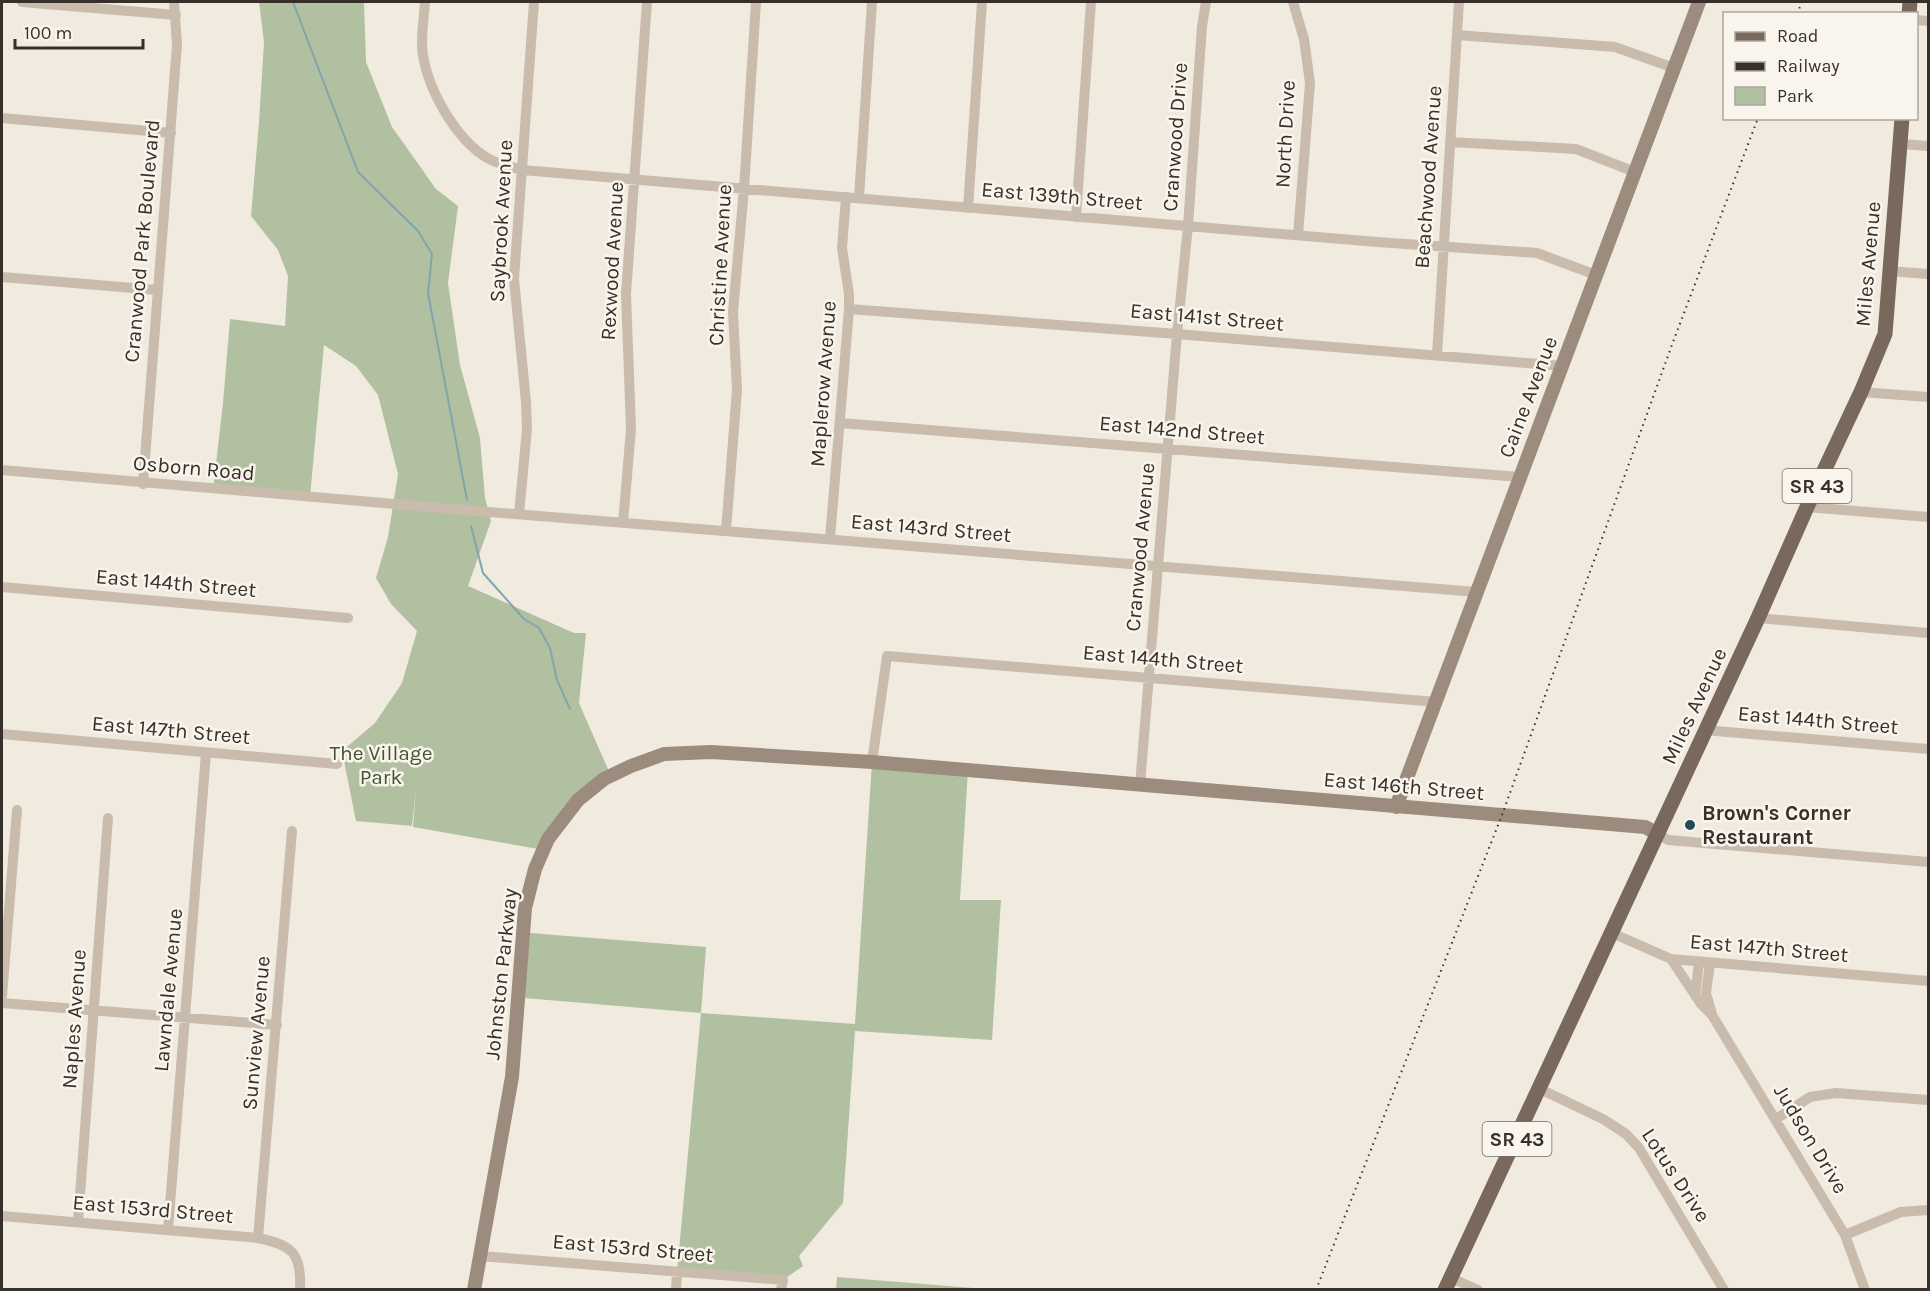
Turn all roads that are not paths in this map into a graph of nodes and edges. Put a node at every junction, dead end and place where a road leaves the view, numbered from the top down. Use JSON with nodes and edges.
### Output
{"nodes":[{"id":1,"x":22,"y":2,"type":"edge"},
{"id":2,"x":174,"y":2,"type":"edge"},
{"id":3,"x":425,"y":2,"type":"edge"},
{"id":4,"x":534,"y":2,"type":"edge"},
{"id":5,"x":647,"y":2,"type":"edge"},
{"id":6,"x":756,"y":2,"type":"edge"},
{"id":7,"x":872,"y":2,"type":"edge"},
{"id":8,"x":982,"y":2,"type":"edge"},
{"id":9,"x":1091,"y":2,"type":"edge"},
{"id":10,"x":1206,"y":2,"type":"edge"},
{"id":11,"x":1293,"y":2,"type":"edge"},
{"id":12,"x":1459,"y":2,"type":"edge"},
{"id":13,"x":1699,"y":2,"type":"edge"},
{"id":14,"x":176,"y":15,"type":"junction"},
{"id":15,"x":1457,"y":35,"type":"junction"},
{"id":16,"x":1674,"y":69,"type":"junction"},
{"id":17,"x":2,"y":118,"type":"edge"},
{"id":18,"x":1902,"y":120,"type":"edge"},
{"id":19,"x":171,"y":133,"type":"junction"},
{"id":20,"x":1450,"y":142,"type":"junction"},
{"id":21,"x":1900,"y":144,"type":"junction"},
{"id":22,"x":1929,"y":146,"type":"edge"},
{"id":23,"x":522,"y":170,"type":"junction"},
{"id":24,"x":1635,"y":172,"type":"junction"},
{"id":25,"x":635,"y":180,"type":"junction"},
{"id":26,"x":744,"y":189,"type":"junction"},
{"id":27,"x":846,"y":197,"type":"junction"},
{"id":28,"x":859,"y":198,"type":"junction"},
{"id":29,"x":968,"y":208,"type":"junction"},
{"id":30,"x":1076,"y":217,"type":"junction"},
{"id":31,"x":1188,"y":226,"type":"junction"},
{"id":32,"x":1298,"y":235,"type":"junction"},
{"id":33,"x":1443,"y":246,"type":"junction"},
{"id":34,"x":1889,"y":271,"type":"junction"},
{"id":35,"x":1929,"y":274,"type":"edge"},
{"id":36,"x":1182,"y":275,"type":"joint"},
{"id":37,"x":1596,"y":275,"type":"junction"},
{"id":38,"x":2,"y":277,"type":"edge"},
{"id":39,"x":157,"y":290,"type":"junction"},
{"id":40,"x":849,"y":309,"type":"junction"},
{"id":41,"x":1177,"y":334,"type":"junction"},
{"id":42,"x":1437,"y":355,"type":"junction"},
{"id":43,"x":1562,"y":366,"type":"junction"},
{"id":44,"x":1861,"y":392,"type":"junction"},
{"id":45,"x":1929,"y":398,"type":"edge"},
{"id":46,"x":840,"y":423,"type":"junction"},
{"id":47,"x":1168,"y":448,"type":"junction"},
{"id":48,"x":2,"y":470,"type":"edge"},
{"id":49,"x":1520,"y":477,"type":"junction"},
{"id":50,"x":142,"y":484,"type":"junction"},
{"id":51,"x":383,"y":503,"type":"joint"},
{"id":52,"x":1807,"y":507,"type":"junction"},
{"id":53,"x":519,"y":514,"type":"junction"},
{"id":54,"x":1929,"y":517,"type":"edge"},
{"id":55,"x":623,"y":523,"type":"junction"},
{"id":56,"x":726,"y":531,"type":"junction"},
{"id":57,"x":830,"y":539,"type":"junction"},
{"id":58,"x":1158,"y":566,"type":"junction"},
{"id":59,"x":2,"y":587,"type":"edge"},
{"id":60,"x":1477,"y":592,"type":"junction"},
{"id":61,"x":348,"y":618,"type":"dead end"},
{"id":62,"x":1758,"y":618,"type":"junction"},
{"id":63,"x":1929,"y":633,"type":"edge"},
{"id":64,"x":1148,"y":677,"type":"junction"},
{"id":65,"x":1436,"y":702,"type":"junction"},
{"id":66,"x":1704,"y":730,"type":"junction"},
{"id":67,"x":2,"y":734,"type":"edge"},
{"id":68,"x":1929,"y":748,"type":"edge"},
{"id":69,"x":206,"y":753,"type":"junction"},
{"id":70,"x":873,"y":762,"type":"junction"},
{"id":71,"x":337,"y":764,"type":"dead end"},
{"id":72,"x":1140,"y":785,"type":"junction"},
{"id":73,"x":1396,"y":807,"type":"junction"},
{"id":74,"x":17,"y":810,"type":"dead end"},
{"id":75,"x":108,"y":818,"type":"dead end"},
{"id":76,"x":292,"y":831,"type":"dead end"},
{"id":77,"x":1658,"y":834,"type":"junction"},
{"id":78,"x":1929,"y":862,"type":"edge"},
{"id":79,"x":1612,"y":933,"type":"junction"},
{"id":80,"x":1671,"y":959,"type":"junction"},
{"id":81,"x":1704,"y":962,"type":"junction"},
{"id":82,"x":1929,"y":981,"type":"edge"},
{"id":83,"x":2,"y":996,"type":"edge"},
{"id":84,"x":1695,"y":996,"type":"junction"},
{"id":85,"x":2,"y":1003,"type":"edge"},
{"id":86,"x":94,"y":1010,"type":"junction"},
{"id":87,"x":1712,"y":1015,"type":"junction"},
{"id":88,"x":186,"y":1017,"type":"junction"},
{"id":89,"x":277,"y":1024,"type":"junction"},
{"id":90,"x":1540,"y":1089,"type":"junction"},
{"id":91,"x":1929,"y":1100,"type":"edge"},
{"id":92,"x":1776,"y":1119,"type":"junction"},
{"id":93,"x":1929,"y":1210,"type":"edge"},
{"id":94,"x":2,"y":1216,"type":"edge"},
{"id":95,"x":78,"y":1222,"type":"junction"},
{"id":96,"x":168,"y":1230,"type":"junction"},
{"id":97,"x":1845,"y":1235,"type":"junction"},
{"id":98,"x":258,"y":1238,"type":"junction"},
{"id":99,"x":480,"y":1256,"type":"junction"},
{"id":100,"x":677,"y":1272,"type":"junction"},
{"id":101,"x":1448,"y":1284,"type":"edge"},
{"id":102,"x":782,"y":1285,"type":"edge"},
{"id":103,"x":300,"y":1290,"type":"edge"},
{"id":104,"x":474,"y":1290,"type":"edge"},
{"id":105,"x":676,"y":1290,"type":"edge"},
{"id":106,"x":1478,"y":1290,"type":"edge"},
{"id":107,"x":1724,"y":1290,"type":"edge"},
{"id":108,"x":1865,"y":1290,"type":"edge"}],
"edges":[{"from":1,"to":14,"type":"street"},
{"from":2,"to":14,"type":"street","name":"Cranwood Park Boulevard"},
{"from":3,"to":23,"type":"street","name":"East 139th Street"},
{"from":4,"to":23,"type":"street","name":"Saybrook Avenue"},
{"from":5,"to":25,"type":"street","name":"Rexwood Avenue"},
{"from":6,"to":26,"type":"street","name":"Christine Avenue"},
{"from":7,"to":28,"type":"street"},
{"from":8,"to":29,"type":"street"},
{"from":9,"to":30,"type":"street"},
{"from":10,"to":31,"type":"street","name":"Cranwood Drive"},
{"from":11,"to":32,"type":"street","name":"North Drive"},
{"from":12,"to":15,"type":"street","name":"Beachwood Avenue"},
{"from":13,"to":16,"type":"street","name":"Caine Avenue"},
{"from":14,"to":19,"type":"street","name":"Cranwood Park Boulevard"},
{"from":15,"to":16,"type":"street"},
{"from":15,"to":20,"type":"street","name":"Beachwood Avenue"},
{"from":16,"to":24,"type":"street","name":"Caine Avenue"},
{"from":17,"to":19,"type":"street"},
{"from":18,"to":21,"type":"main road","name":"Miles Avenue","number":"SR 43"},
{"from":19,"to":39,"type":"street","name":"Cranwood Park Boulevard"},
{"from":20,"to":24,"type":"street"},
{"from":20,"to":33,"type":"street","name":"Beachwood Avenue"},
{"from":21,"to":22,"type":"street"},
{"from":21,"to":34,"type":"main road","name":"Miles Avenue","number":"SR 43"},
{"from":23,"to":25,"type":"street","name":"East 139th Street"},
{"from":23,"to":53,"type":"street","name":"Saybrook Avenue"},
{"from":24,"to":37,"type":"street","name":"Caine Avenue"},
{"from":25,"to":26,"type":"street","name":"East 139th Street"},
{"from":25,"to":55,"type":"street","name":"Rexwood Avenue"},
{"from":26,"to":27,"type":"street","name":"East 139th Street"},
{"from":26,"to":56,"type":"street","name":"Christine Avenue"},
{"from":27,"to":28,"type":"street","name":"East 139th Street"},
{"from":27,"to":40,"type":"street","name":"Maplerow Avenue"},
{"from":28,"to":29,"type":"street","name":"East 139th Street"},
{"from":29,"to":30,"type":"street","name":"East 139th Street"},
{"from":30,"to":31,"type":"street","name":"East 139th Street"},
{"from":31,"to":32,"type":"street","name":"East 139th Street"},
{"from":31,"to":36,"type":"street","name":"Cranwood Drive"},
{"from":32,"to":33,"type":"street","name":"East 139th Street"},
{"from":33,"to":37,"type":"street","name":"East 139th Street"},
{"from":33,"to":42,"type":"street","name":"Beachwood Avenue"},
{"from":34,"to":35,"type":"street"},
{"from":34,"to":44,"type":"main road","name":"Miles Avenue","number":"SR 43"},
{"from":36,"to":41,"type":"street","name":"Cranwood Avenue"},
{"from":37,"to":43,"type":"street","name":"Caine Avenue"},
{"from":38,"to":39,"type":"street"},
{"from":39,"to":50,"type":"street","name":"Cranwood Park Boulevard"},
{"from":40,"to":41,"type":"street","name":"East 141st Street"},
{"from":40,"to":46,"type":"street","name":"Maplerow Avenue"},
{"from":41,"to":42,"type":"street","name":"East 141st Street"},
{"from":41,"to":47,"type":"street","name":"Cranwood Avenue"},
{"from":42,"to":43,"type":"street","name":"East 141st Street"},
{"from":43,"to":49,"type":"street","name":"Caine Avenue"},
{"from":44,"to":45,"type":"street"},
{"from":44,"to":52,"type":"main road","name":"Miles Avenue","number":"SR 43"},
{"from":46,"to":47,"type":"street","name":"East 142nd Street"},
{"from":46,"to":57,"type":"street","name":"Maplerow Avenue"},
{"from":47,"to":49,"type":"street","name":"East 142nd Street"},
{"from":47,"to":58,"type":"street","name":"Cranwood Avenue"},
{"from":48,"to":50,"type":"street","name":"Osborn Road"},
{"from":49,"to":60,"type":"street","name":"Caine Avenue"},
{"from":50,"to":51,"type":"street","name":"Osborn Road"},
{"from":51,"to":53,"type":"street","name":"East 143rd Street"},
{"from":52,"to":54,"type":"street"},
{"from":52,"to":62,"type":"main road","name":"Miles Avenue","number":"SR 43"},
{"from":53,"to":55,"type":"street","name":"East 143rd Street"},
{"from":55,"to":56,"type":"street","name":"East 143rd Street"},
{"from":56,"to":57,"type":"street","name":"East 143rd Street"},
{"from":57,"to":58,"type":"street","name":"East 143rd Street"},
{"from":58,"to":60,"type":"street","name":"East 143rd Street"},
{"from":58,"to":64,"type":"street","name":"Cranwood Avenue"},
{"from":59,"to":61,"type":"street","name":"East 144th Street"},
{"from":60,"to":65,"type":"street","name":"Caine Avenue"},
{"from":62,"to":63,"type":"street"},
{"from":62,"to":66,"type":"main road","name":"Miles Avenue","number":"SR 43"},
{"from":64,"to":65,"type":"street","name":"East 144th Street"},
{"from":64,"to":70,"type":"street","name":"East 144th Street"},
{"from":64,"to":72,"type":"street","name":"Cranwood Avenue"},
{"from":65,"to":73,"type":"street","name":"Caine Avenue"},
{"from":66,"to":68,"type":"street","name":"East 144th Street"},
{"from":66,"to":77,"type":"main road","name":"Miles Avenue","number":"SR 43"},
{"from":67,"to":69,"type":"street","name":"East 147th Street"},
{"from":69,"to":71,"type":"street","name":"East 147th Street"},
{"from":69,"to":88,"type":"street","name":"Lawndale Avenue"},
{"from":70,"to":72,"type":"street","name":"East 146th Street"},
{"from":70,"to":99,"type":"street","name":"Johnston Parkway"},
{"from":72,"to":73,"type":"street","name":"East 146th Street"},
{"from":73,"to":77,"type":"street","name":"East 146th Street"},
{"from":74,"to":83,"type":"street"},
{"from":75,"to":86,"type":"street","name":"Naples Avenue"},
{"from":76,"to":89,"type":"street","name":"Sunview Avenue"},
{"from":77,"to":78,"type":"street","name":"East 146th Street"},
{"from":77,"to":79,"type":"main road","name":"Miles Avenue","number":"SR 43"},
{"from":79,"to":80,"type":"street","name":"East 147th Street"},
{"from":79,"to":90,"type":"main road","name":"Miles Avenue","number":"SR 43"},
{"from":80,"to":81,"type":"street","name":"East 147th Street"},
{"from":80,"to":84,"type":"street","name":"Judson Drive"},
{"from":81,"to":82,"type":"street","name":"East 147th Street"},
{"from":81,"to":84,"type":"street"},
{"from":81,"to":87,"type":"street","name":"Judson Drive"},
{"from":84,"to":87,"type":"street","name":"Judson Drive"},
{"from":85,"to":86,"type":"street"},
{"from":86,"to":88,"type":"street"},
{"from":86,"to":95,"type":"street","name":"Naples Avenue"},
{"from":87,"to":92,"type":"street","name":"Judson Drive"},
{"from":88,"to":89,"type":"street"},
{"from":88,"to":96,"type":"street","name":"Lawndale Avenue"},
{"from":89,"to":98,"type":"street","name":"Sunview Avenue"},
{"from":90,"to":101,"type":"main road","name":"Miles Avenue","number":"SR 43"},
{"from":90,"to":107,"type":"street","name":"Lotus Drive"},
{"from":91,"to":92,"type":"street"},
{"from":92,"to":97,"type":"street","name":"Judson Drive"},
{"from":93,"to":97,"type":"street"},
{"from":94,"to":95,"type":"street","name":"East 153rd Street"},
{"from":95,"to":96,"type":"street","name":"East 153rd Street"},
{"from":96,"to":98,"type":"street","name":"East 153rd Street"},
{"from":97,"to":108,"type":"street","name":"Judson Drive"},
{"from":98,"to":103,"type":"street","name":"East 153rd Street"},
{"from":99,"to":100,"type":"street","name":"East 153rd Street"},
{"from":99,"to":104,"type":"street","name":"Johnston Parkway"},
{"from":100,"to":102,"type":"street","name":"East 153rd Street"},
{"from":100,"to":105,"type":"street"},
{"from":101,"to":106,"type":"street"}]}
